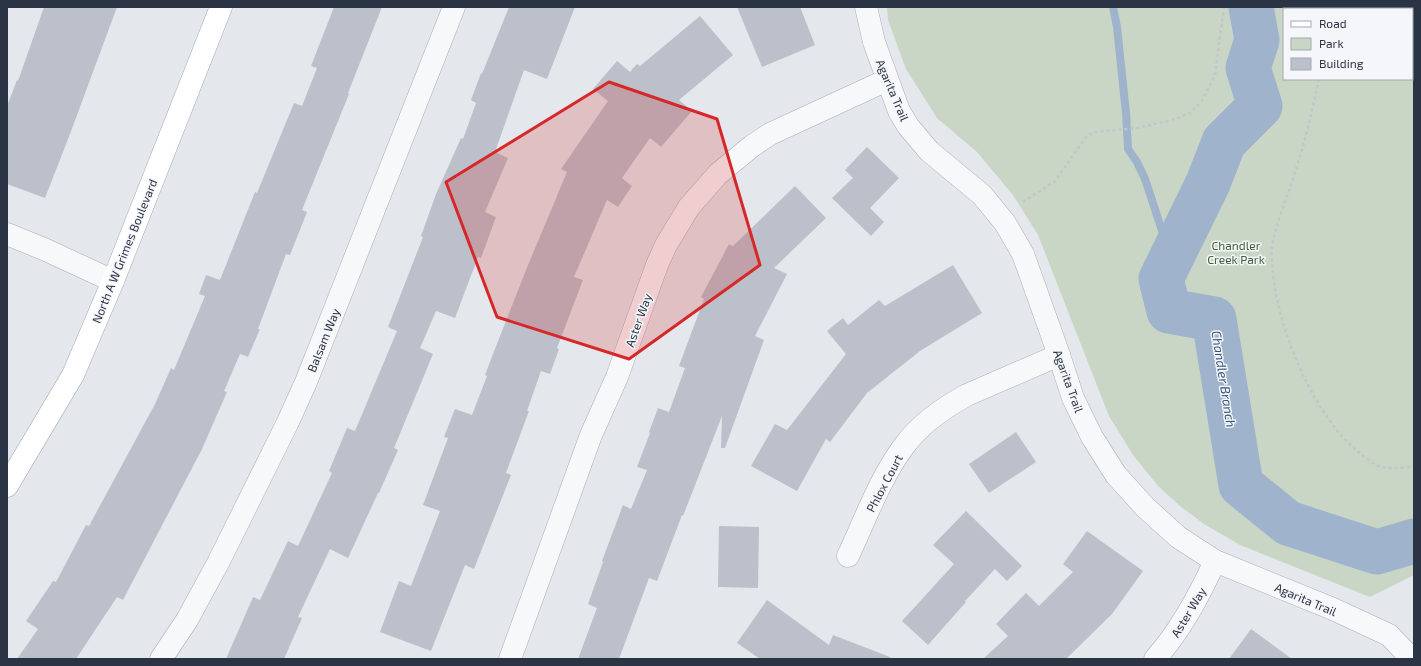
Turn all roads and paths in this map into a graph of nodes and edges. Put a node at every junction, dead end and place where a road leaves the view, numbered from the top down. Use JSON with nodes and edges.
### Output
{"nodes":[{"id":1,"x":221,"y":7,"type":"edge"},
{"id":2,"x":454,"y":7,"type":"edge"},
{"id":3,"x":866,"y":7,"type":"edge"},
{"id":4,"x":1224,"y":7,"type":"edge"},
{"id":5,"x":887,"y":80,"type":"junction"},
{"id":6,"x":1319,"y":80,"type":"edge"},
{"id":7,"x":1023,"y":202,"type":"dead end"},
{"id":8,"x":7,"y":234,"type":"edge"},
{"id":9,"x":113,"y":282,"type":"junction"},
{"id":10,"x":1060,"y":355,"type":"junction"},
{"id":11,"x":1414,"y":466,"type":"edge"},
{"id":12,"x":7,"y":486,"type":"edge"},
{"id":13,"x":848,"y":556,"type":"dead end"},
{"id":14,"x":1215,"y":561,"type":"junction"},
{"id":15,"x":161,"y":659,"type":"edge"},
{"id":16,"x":510,"y":659,"type":"edge"},
{"id":17,"x":1155,"y":659,"type":"edge"},
{"id":18,"x":1412,"y":659,"type":"edge"}],
"edges":[{"from":1,"to":9,"type":"main road","name":"North A W Grimes Boulevard"},
{"from":2,"to":15,"type":"street","name":"Balsam Way"},
{"from":3,"to":5,"type":"street","name":"Agarita Trail"},
{"from":4,"to":7,"type":"path"},
{"from":5,"to":10,"type":"street","name":"Agarita Trail"},
{"from":5,"to":16,"type":"street","name":"Aster Way"},
{"from":6,"to":11,"type":"path"},
{"from":8,"to":9,"type":"street"},
{"from":9,"to":12,"type":"main road","name":"North A W Grimes Boulevard"},
{"from":10,"to":13,"type":"street","name":"Phlox Court"},
{"from":10,"to":14,"type":"street","name":"Agarita Trail"},
{"from":14,"to":17,"type":"street","name":"Aster Way"},
{"from":14,"to":18,"type":"street","name":"Agarita Trail"}]}
